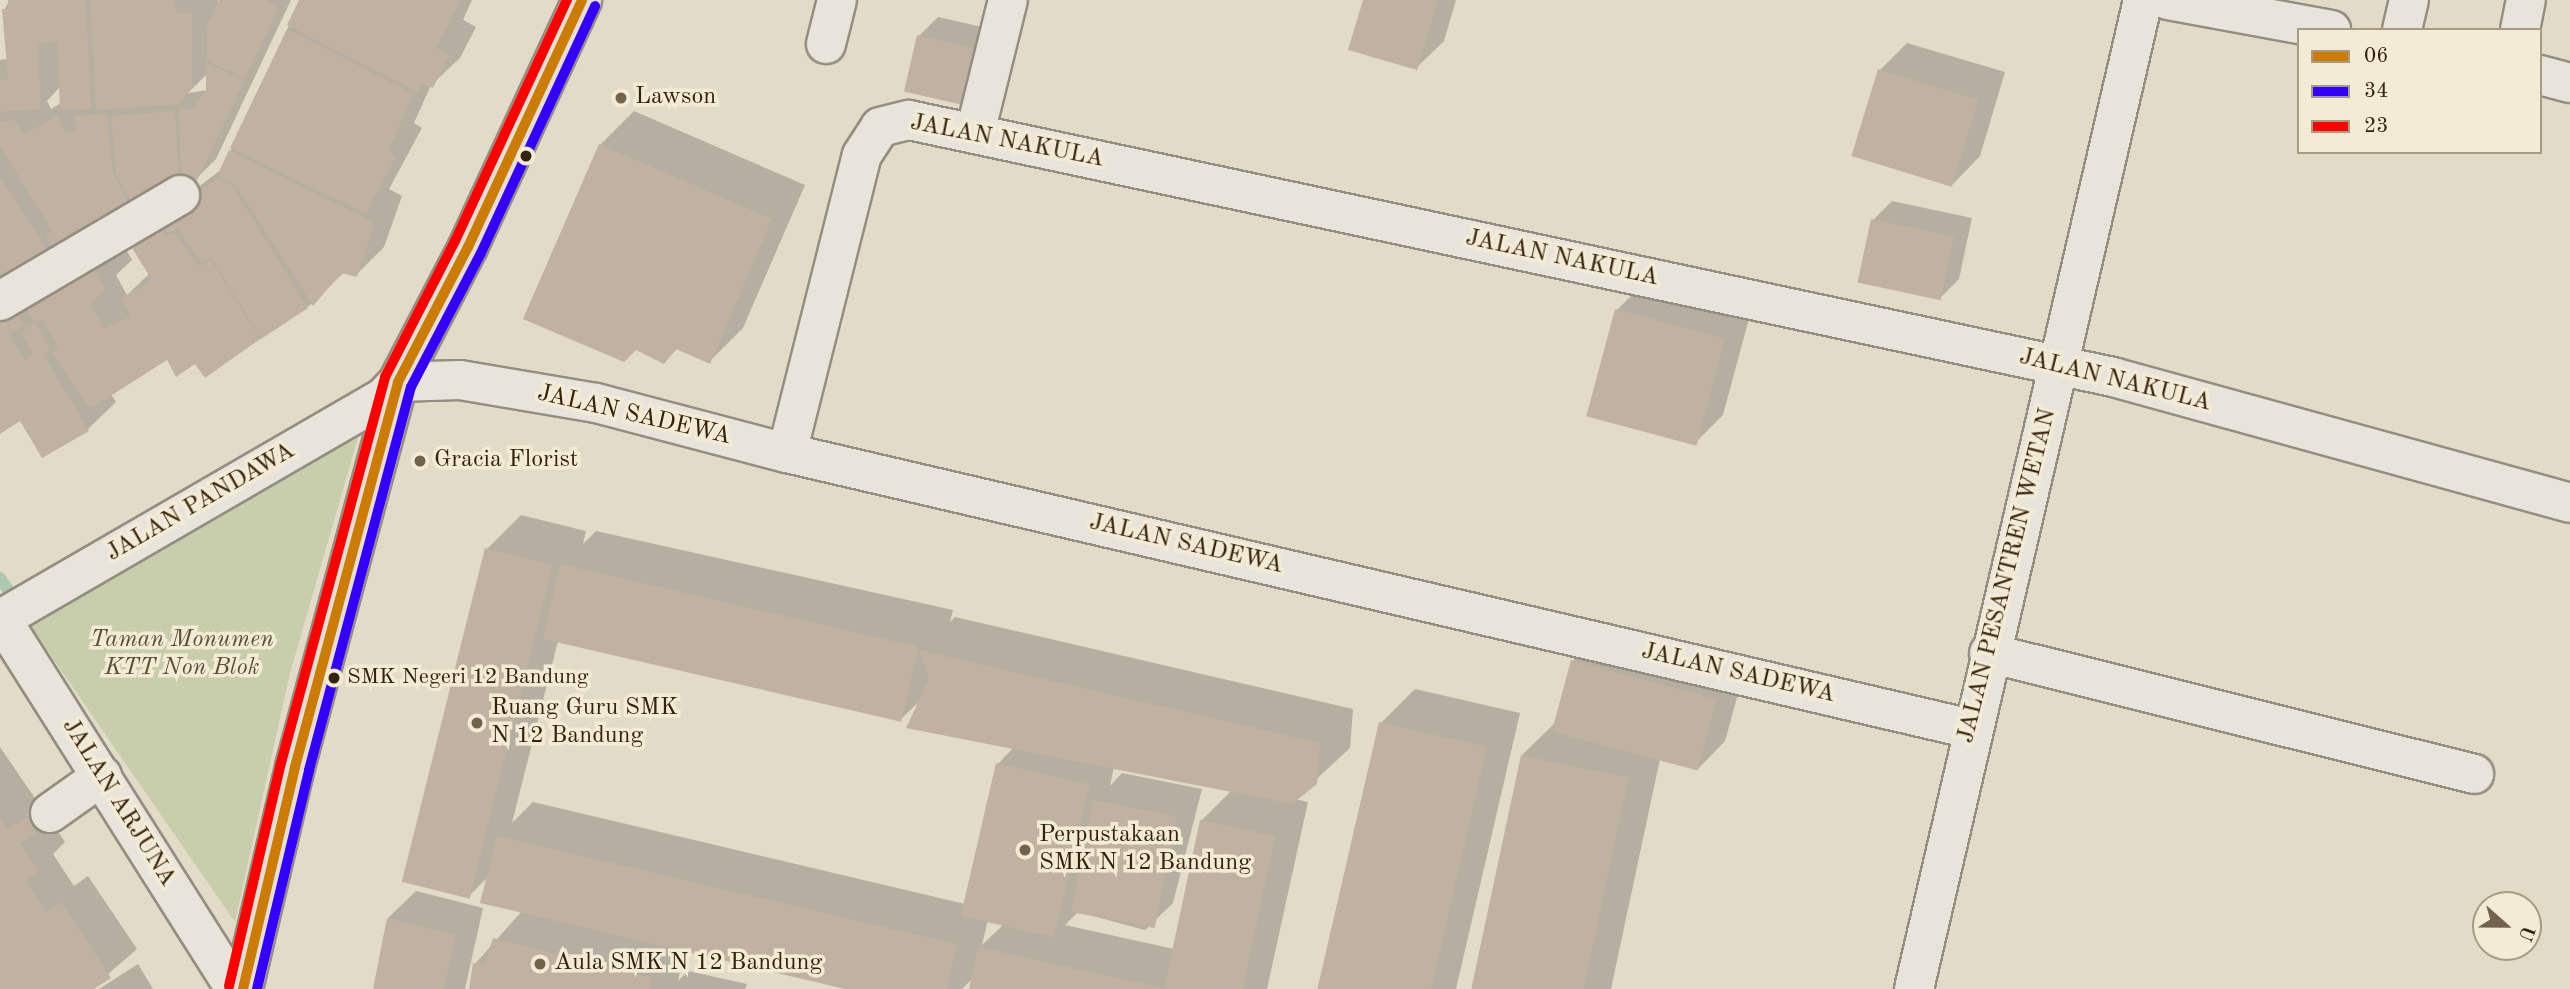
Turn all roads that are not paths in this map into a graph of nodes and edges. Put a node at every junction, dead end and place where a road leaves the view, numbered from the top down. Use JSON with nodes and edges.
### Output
{"nodes":[{"id":1,"x":582,"y":0,"type":"edge"},
{"id":2,"x":837,"y":0,"type":"edge"},
{"id":3,"x":1008,"y":0,"type":"edge"},
{"id":4,"x":2143,"y":0,"type":"edge"},
{"id":5,"x":2168,"y":0,"type":"edge"},
{"id":6,"x":2409,"y":0,"type":"edge"},
{"id":7,"x":2526,"y":0,"type":"edge"},
{"id":8,"x":2319,"y":28,"type":"edge"},
{"id":9,"x":2402,"y":28,"type":"edge"},
{"id":10,"x":2520,"y":28,"type":"edge"},
{"id":11,"x":826,"y":44,"type":"dead end"},
{"id":12,"x":2542,"y":76,"type":"edge"},
{"id":13,"x":2570,"y":83,"type":"edge"},
{"id":14,"x":975,"y":133,"type":"junction"},
{"id":15,"x":180,"y":195,"type":"dead end"},
{"id":16,"x":0,"y":301,"type":"edge"},
{"id":17,"x":2059,"y":365,"type":"junction"},
{"id":18,"x":398,"y":382,"type":"junction"},
{"id":19,"x":787,"y":453,"type":"junction"},
{"id":20,"x":2570,"y":503,"type":"edge"},
{"id":21,"x":0,"y":618,"type":"edge"},
{"id":22,"x":1989,"y":653,"type":"junction"},
{"id":23,"x":1971,"y":729,"type":"junction"},
{"id":24,"x":2474,"y":774,"type":"dead end"},
{"id":25,"x":102,"y":776,"type":"junction"},
{"id":26,"x":50,"y":813,"type":"dead end"},
{"id":27,"x":235,"y":989,"type":"edge"},
{"id":28,"x":243,"y":989,"type":"edge"},
{"id":29,"x":1914,"y":989,"type":"edge"}],
"edges":[{"from":1,"to":18,"type":"highway"},
{"from":2,"to":11,"type":"street"},
{"from":3,"to":14,"type":"street"},
{"from":4,"to":17,"type":"street","name":"JALAN PESANTREN WETAN"},
{"from":5,"to":8,"type":"street"},
{"from":6,"to":9,"type":"street"},
{"from":7,"to":10,"type":"street"},
{"from":12,"to":13,"type":"street"},
{"from":14,"to":17,"type":"street","name":"JALAN NAKULA"},
{"from":14,"to":19,"type":"street","name":"JALAN NAKULA"},
{"from":15,"to":16,"type":"street"},
{"from":17,"to":20,"type":"street","name":"JALAN NAKULA"},
{"from":17,"to":22,"type":"street","name":"JALAN PESANTREN WETAN"},
{"from":18,"to":19,"type":"street","name":"JALAN SADEWA"},
{"from":18,"to":21,"type":"street","name":"JALAN PANDAWA"},
{"from":18,"to":28,"type":"highway"},
{"from":19,"to":23,"type":"street","name":"JALAN SADEWA"},
{"from":21,"to":25,"type":"street","name":"JALAN ARJUNA"},
{"from":22,"to":23,"type":"street","name":"JALAN PESANTREN WETAN"},
{"from":22,"to":24,"type":"street"},
{"from":23,"to":29,"type":"street","name":"JALAN PESANTREN WETAN"},
{"from":25,"to":26,"type":"street"},
{"from":25,"to":27,"type":"street","name":"JALAN ARJUNA"}]}
